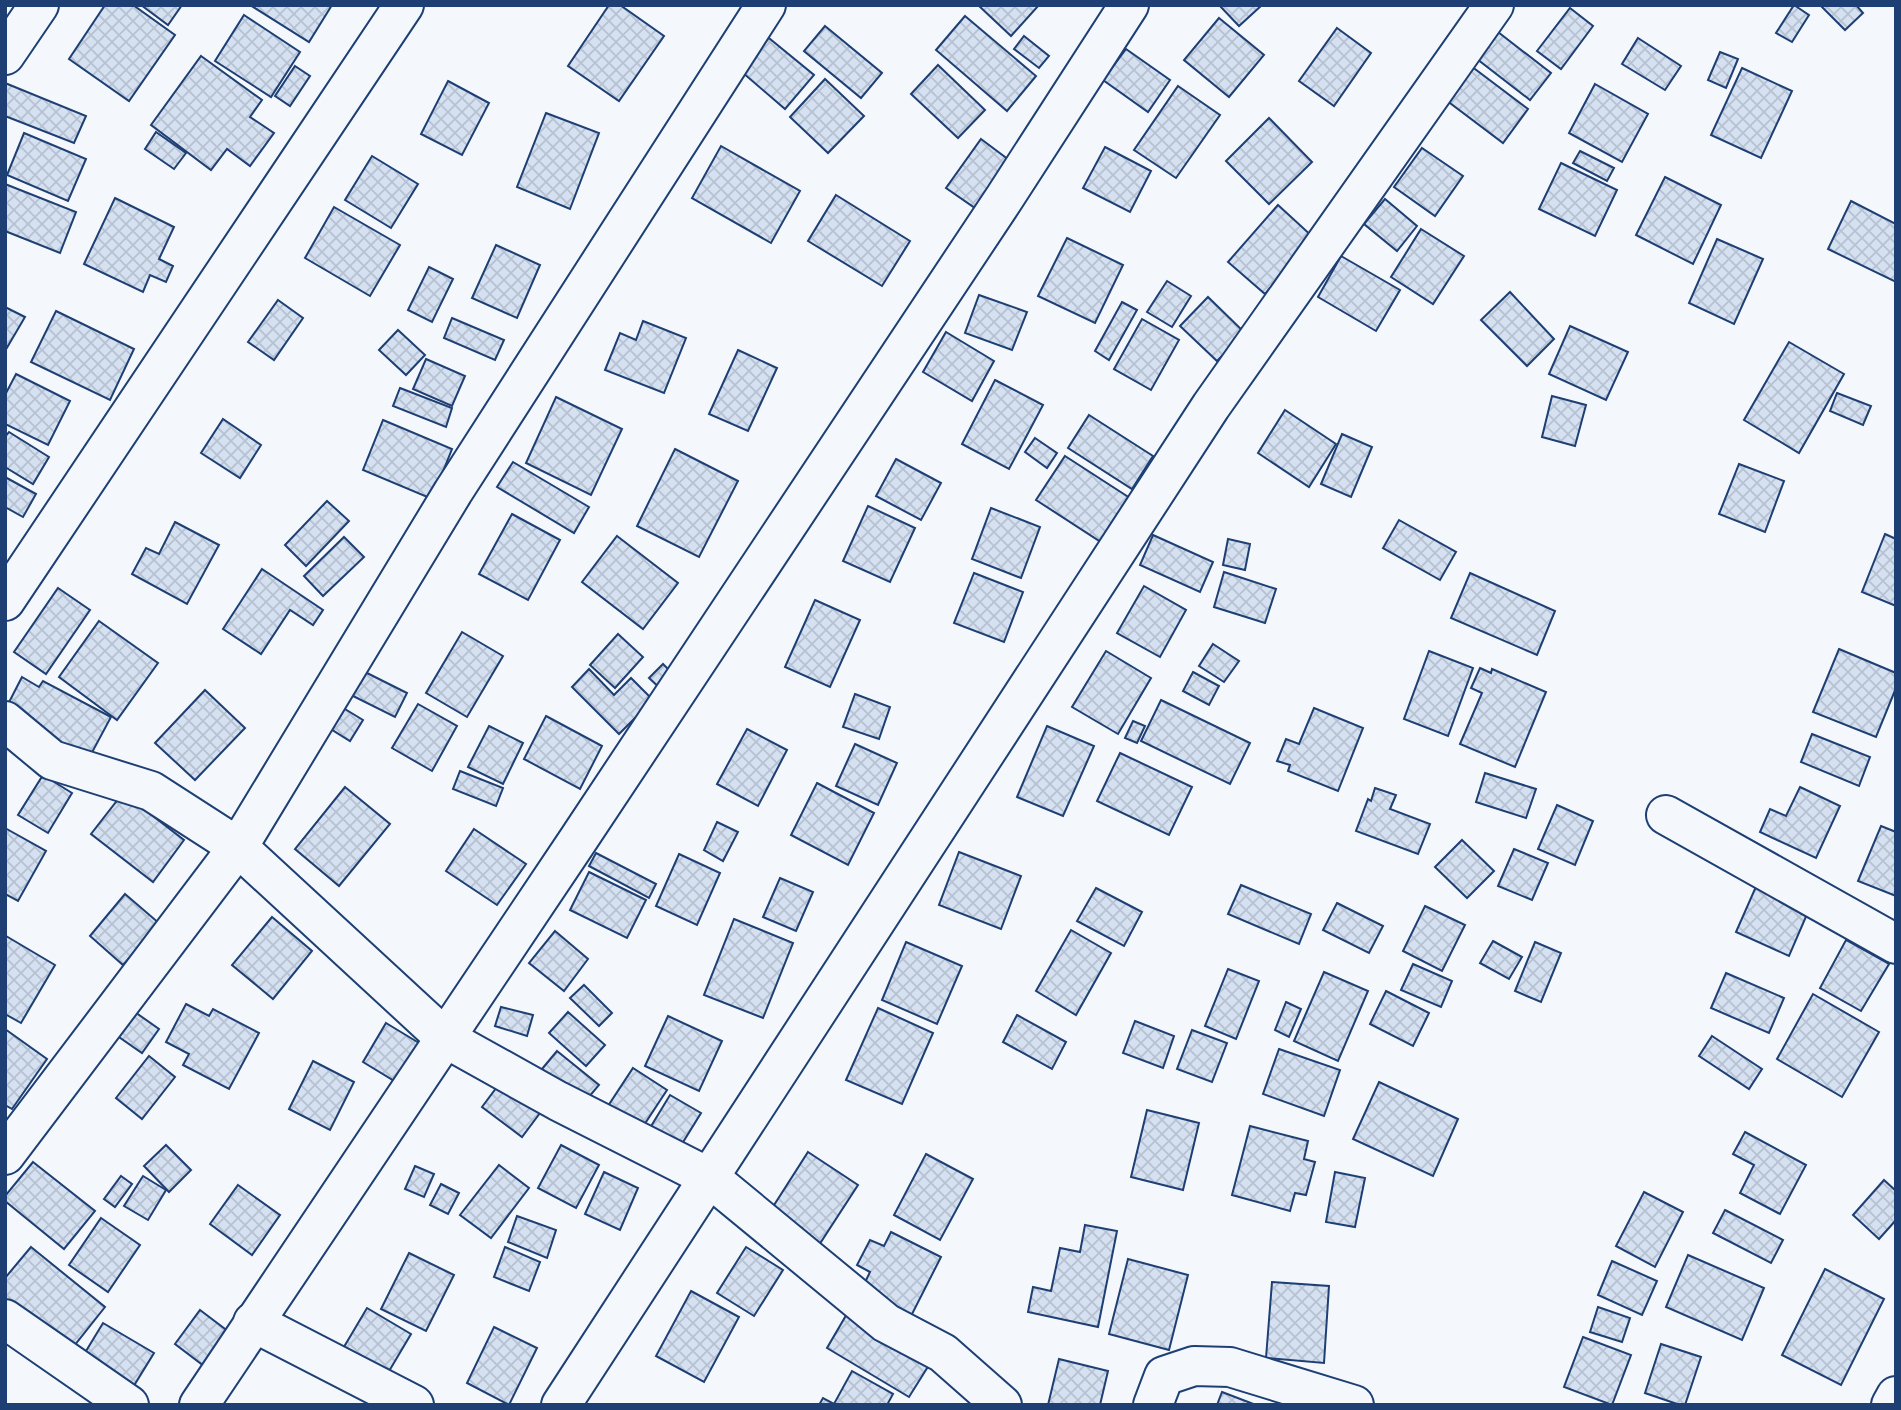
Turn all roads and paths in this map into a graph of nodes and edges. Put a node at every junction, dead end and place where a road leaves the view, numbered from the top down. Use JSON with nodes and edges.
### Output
{"nodes":[{"id":1,"x":39,"y":5,"type":"edge"},
{"id":2,"x":404,"y":5,"type":"edge"},
{"id":3,"x":766,"y":5,"type":"edge"},
{"id":4,"x":1129,"y":5,"type":"edge"},
{"id":5,"x":1494,"y":5,"type":"edge"},
{"id":6,"x":5,"y":55,"type":"edge"},
{"id":7,"x":5,"y":601,"type":"edge"},
{"id":8,"x":5,"y":721,"type":"edge"},
{"id":9,"x":1666,"y":816,"type":"dead end"},
{"id":10,"x":237,"y":846,"type":"junction"},
{"id":11,"x":1896,"y":944,"type":"edge"},
{"id":12,"x":445,"y":1038,"type":"junction"},
{"id":13,"x":5,"y":1155,"type":"edge"},
{"id":14,"x":710,"y":1178,"type":"junction"},
{"id":15,"x":5,"y":1319,"type":"edge"},
{"id":16,"x":253,"y":1322,"type":"junction"},
{"id":17,"x":1896,"y":1396,"type":"edge"},
{"id":18,"x":129,"y":1405,"type":"edge"},
{"id":19,"x":199,"y":1405,"type":"edge"},
{"id":20,"x":414,"y":1405,"type":"edge"},
{"id":21,"x":561,"y":1405,"type":"edge"},
{"id":22,"x":1002,"y":1405,"type":"edge"},
{"id":23,"x":1153,"y":1405,"type":"edge"},
{"id":24,"x":1354,"y":1405,"type":"edge"},
{"id":25,"x":1891,"y":1405,"type":"edge"}],
"edges":[{"from":1,"to":6,"type":"street"},
{"from":2,"to":7,"type":"street"},
{"from":3,"to":10,"type":"street"},
{"from":4,"to":12,"type":"street"},
{"from":5,"to":14,"type":"street"},
{"from":8,"to":10,"type":"street"},
{"from":9,"to":11,"type":"street"},
{"from":10,"to":12,"type":"street"},
{"from":10,"to":13,"type":"street"},
{"from":12,"to":14,"type":"street"},
{"from":12,"to":16,"type":"street"},
{"from":14,"to":21,"type":"street"},
{"from":14,"to":22,"type":"street"},
{"from":15,"to":18,"type":"street"},
{"from":16,"to":19,"type":"street"},
{"from":16,"to":20,"type":"street"},
{"from":17,"to":25,"type":"street"},
{"from":23,"to":24,"type":"street"}]}
